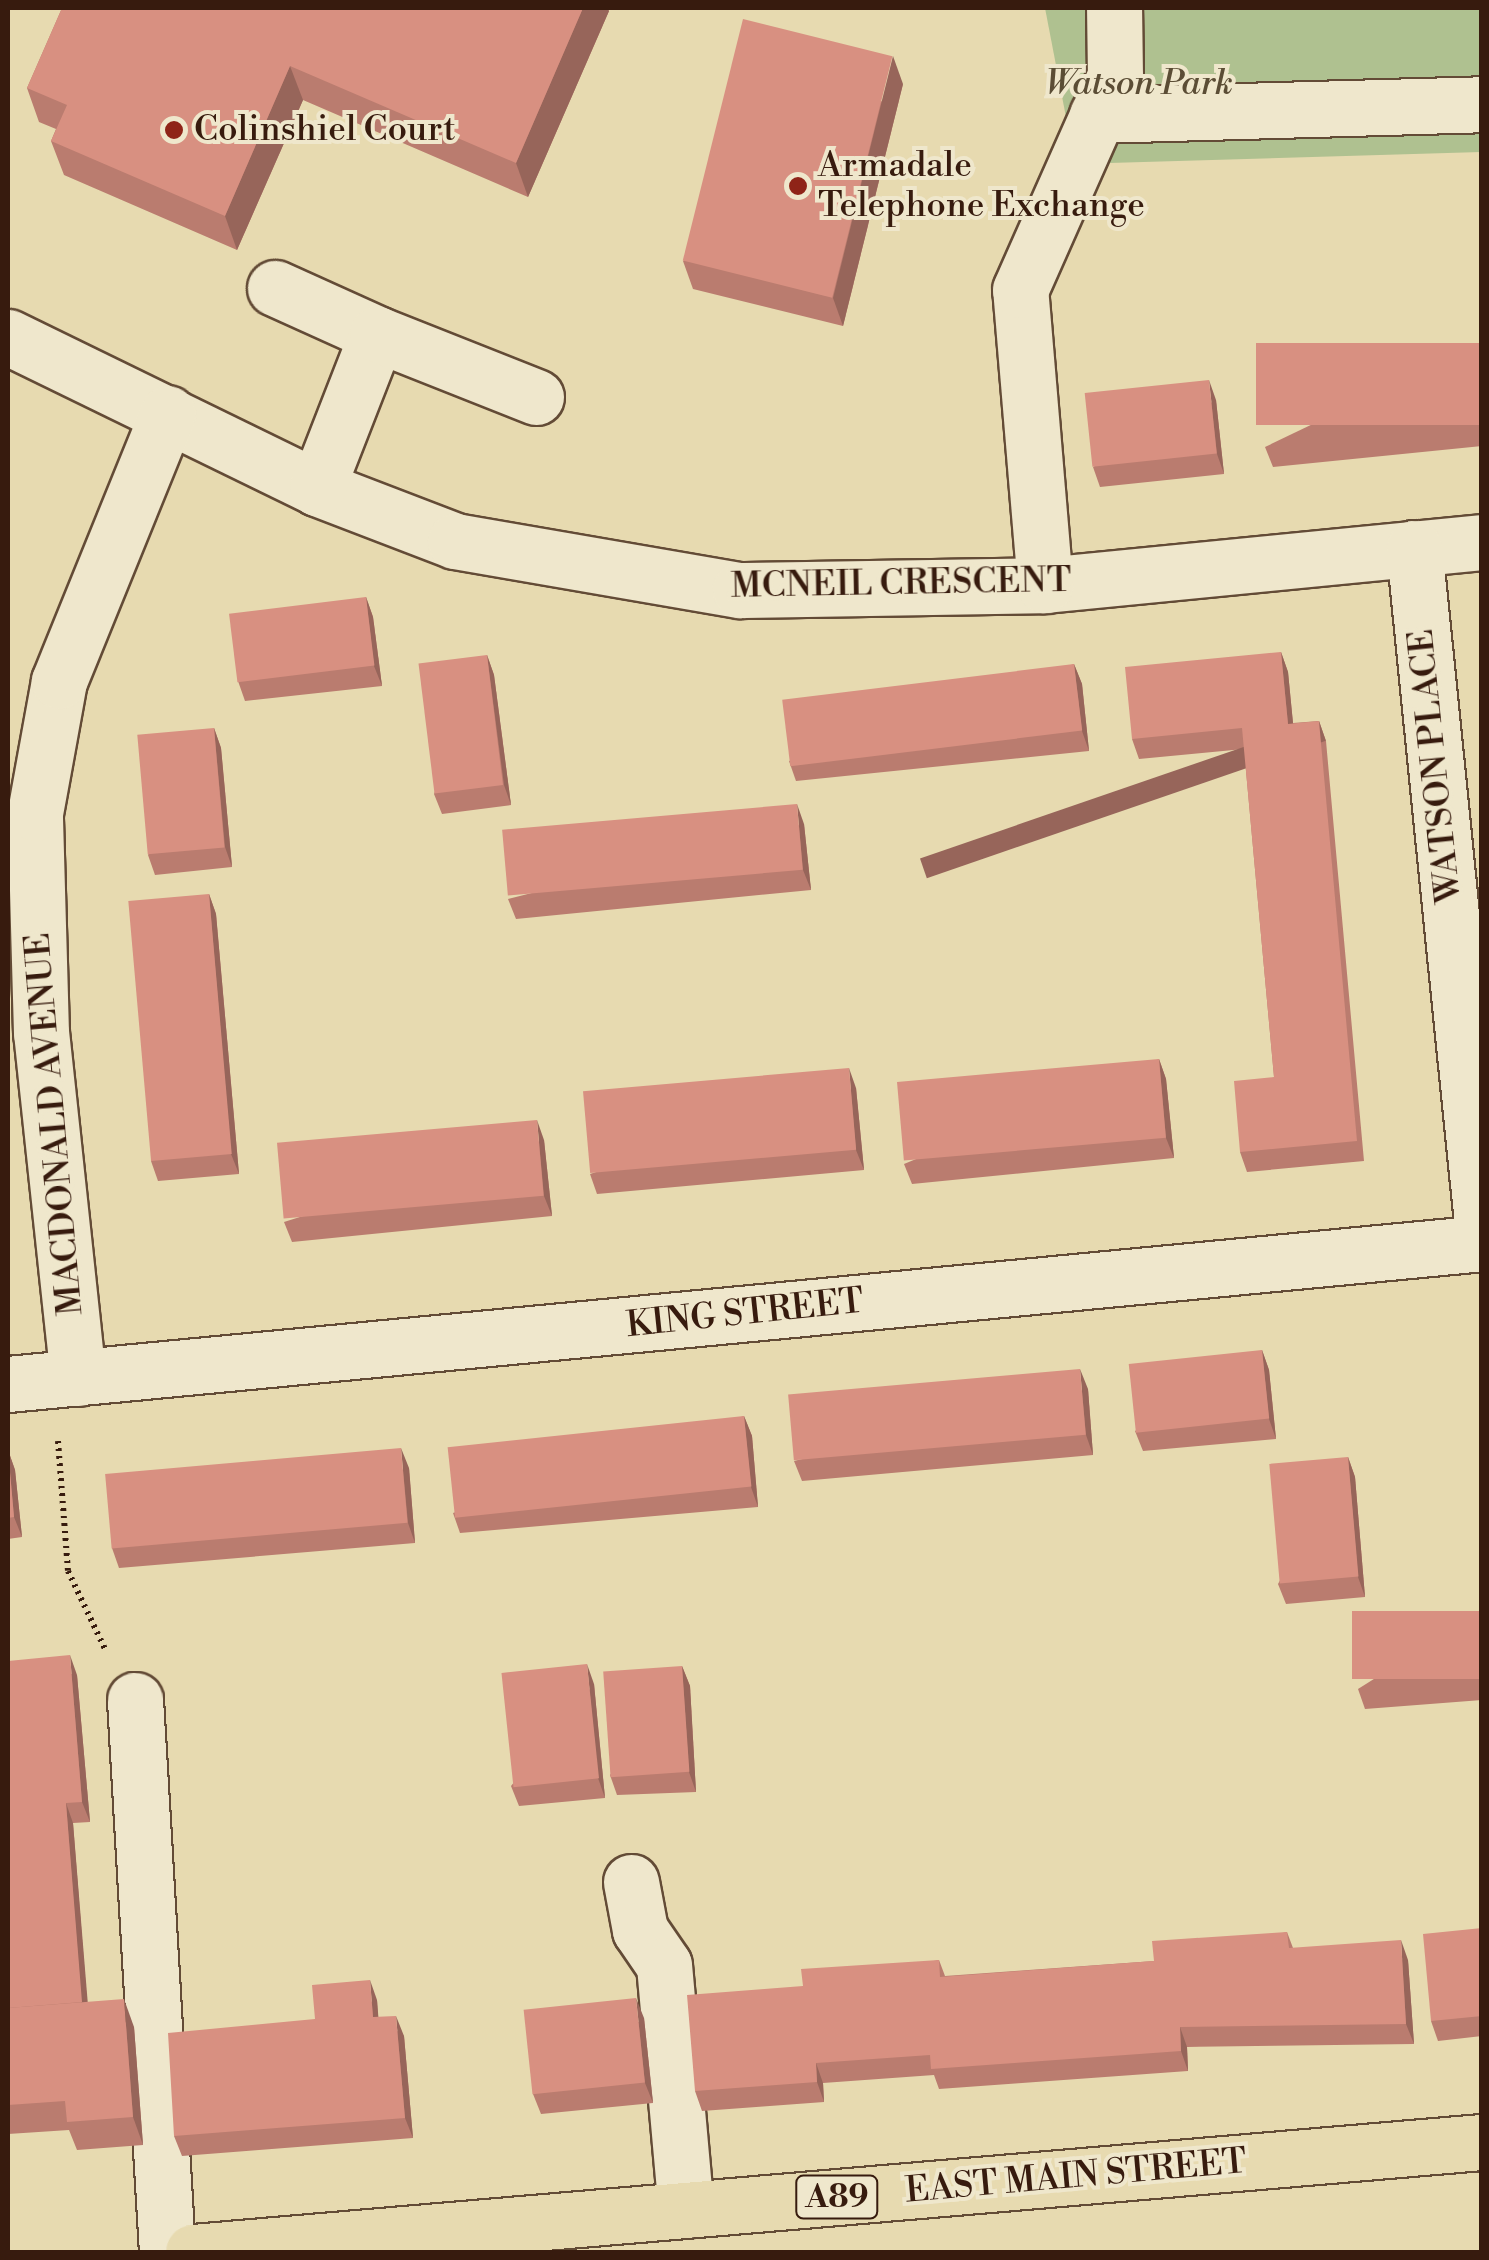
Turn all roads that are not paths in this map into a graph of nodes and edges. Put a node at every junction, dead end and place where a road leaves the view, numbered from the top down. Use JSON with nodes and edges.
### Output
{"nodes":[{"id":1,"x":1114,"y":8,"type":"edge"},
{"id":2,"x":1482,"y":104,"type":"edge"},
{"id":3,"x":1097,"y":115,"type":"junction"},
{"id":4,"x":276,"y":288,"type":"dead end"},
{"id":5,"x":377,"y":334,"type":"junction"},
{"id":6,"x":8,"y":337,"type":"edge"},
{"id":7,"x":536,"y":397,"type":"dead end"},
{"id":8,"x":168,"y":413,"type":"junction"},
{"id":9,"x":318,"y":488,"type":"junction"},
{"id":10,"x":1482,"y":542,"type":"edge"},
{"id":11,"x":1414,"y":548,"type":"junction"},
{"id":12,"x":1046,"y":585,"type":"junction"},
{"id":13,"x":1482,"y":1222,"type":"edge"},
{"id":14,"x":1482,"y":1242,"type":"edge"},
{"id":15,"x":46,"y":1381,"type":"edge"},
{"id":16,"x":135,"y":1700,"type":"road end"},
{"id":17,"x":631,"y":1882,"type":"dead end"},
{"id":18,"x":1482,"y":2142,"type":"edge"},
{"id":19,"x":686,"y":2210,"type":"junction"},
{"id":20,"x":166,"y":2252,"type":"edge"},
{"id":21,"x":193,"y":2252,"type":"edge"}],
"edges":[{"from":1,"to":3,"type":"street"},
{"from":2,"to":3,"type":"street"},
{"from":3,"to":12,"type":"street"},
{"from":4,"to":5,"type":"street"},
{"from":5,"to":7,"type":"street"},
{"from":5,"to":9,"type":"street"},
{"from":6,"to":8,"type":"street","name":"MCNEIL CRESCENT"},
{"from":8,"to":9,"type":"street","name":"MCNEIL CRESCENT"},
{"from":8,"to":15,"type":"street","name":"MACDONALD AVENUE"},
{"from":9,"to":12,"type":"street","name":"MCNEIL CRESCENT"},
{"from":10,"to":11,"type":"street","name":"MCNEIL CRESCENT"},
{"from":11,"to":12,"type":"street","name":"MCNEIL CRESCENT"},
{"from":11,"to":13,"type":"street","name":"WATSON PLACE"},
{"from":14,"to":15,"type":"street","name":"KING STREET"},
{"from":16,"to":20,"type":"street"},
{"from":17,"to":19,"type":"street"},
{"from":18,"to":19,"type":"main road","name":"EAST MAIN STREET","number":"A89"},
{"from":19,"to":21,"type":"main road","name":"EAST MAIN STREET","number":"A89"}]}
